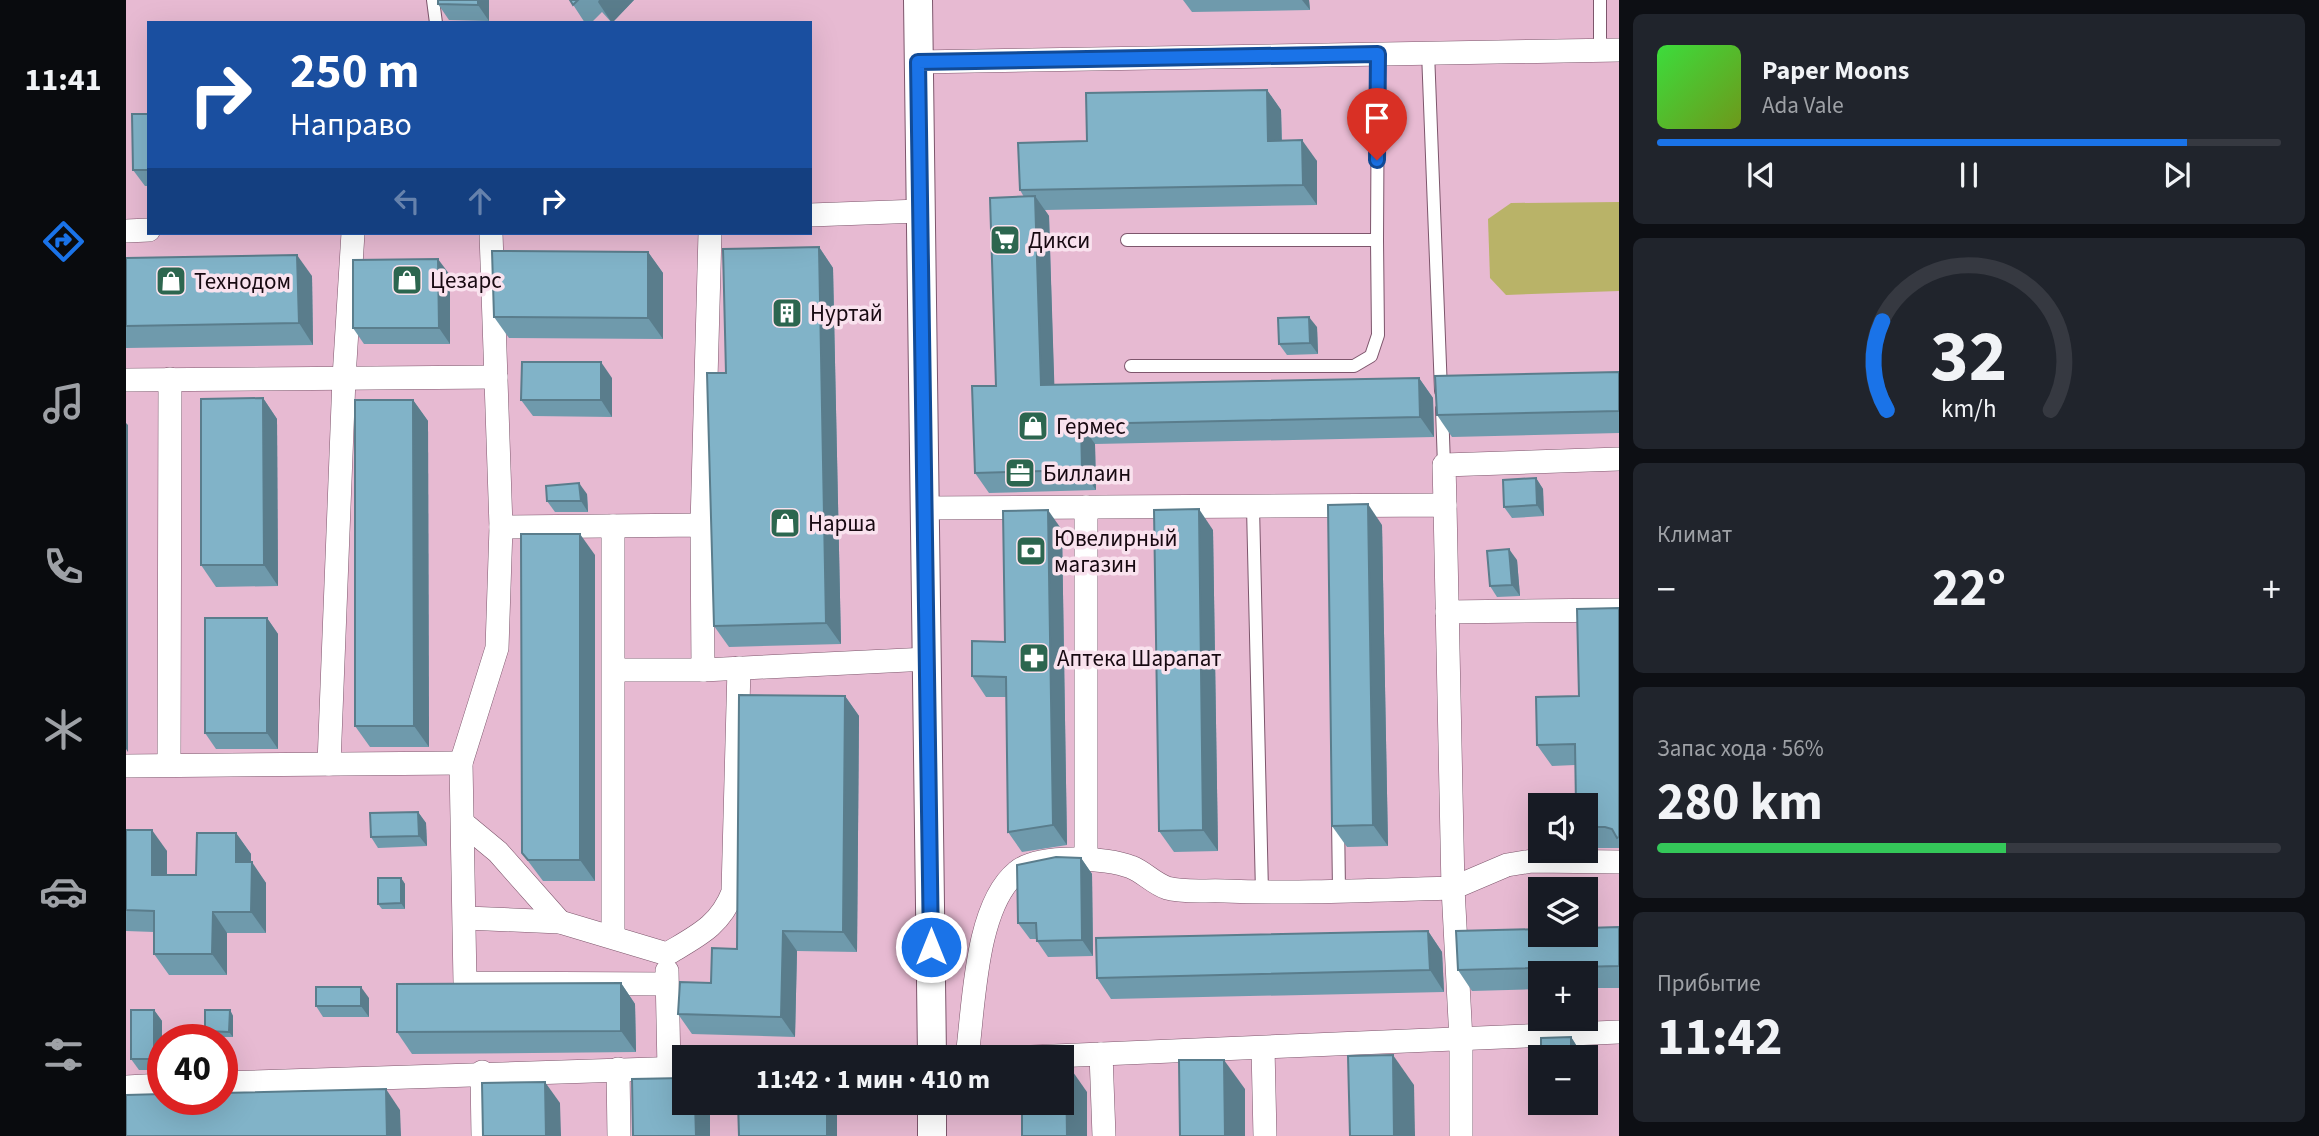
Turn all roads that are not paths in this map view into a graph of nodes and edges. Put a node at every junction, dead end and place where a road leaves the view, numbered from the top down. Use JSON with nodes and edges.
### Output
{"nodes":[{"id":1,"x":433,"y":0,"type":"edge"},
{"id":2,"x":918,"y":0,"type":"edge"},
{"id":3,"x":1600,"y":0,"type":"edge"},
{"id":4,"x":436,"y":21,"type":"edge"},
{"id":5,"x":1610,"y":50,"type":"edge"},
{"id":6,"x":1428,"y":52,"type":"junction"},
{"id":7,"x":1378,"y":54,"type":"junction"},
{"id":8,"x":918,"y":62,"type":"junction"},
{"id":9,"x":920,"y":211,"type":"junction"},
{"id":10,"x":812,"y":215,"type":"edge"},
{"id":11,"x":147,"y":230,"type":"edge"},
{"id":12,"x":126,"y":231,"type":"edge"},
{"id":13,"x":353,"y":235,"type":"edge"},
{"id":14,"x":491,"y":235,"type":"edge"},
{"id":15,"x":710,"y":235,"type":"edge"},
{"id":16,"x":1127,"y":240,"type":"dead end"},
{"id":17,"x":1377,"y":240,"type":"junction"},
{"id":18,"x":1131,"y":366,"type":"dead end"},
{"id":19,"x":495,"y":377,"type":"junction"},
{"id":20,"x":344,"y":378,"type":"junction"},
{"id":21,"x":170,"y":379,"type":"junction"},
{"id":22,"x":126,"y":380,"type":"edge"},
{"id":23,"x":1619,"y":459,"type":"edge"},
{"id":24,"x":1444,"y":465,"type":"junction"},
{"id":25,"x":1445,"y":505,"type":"junction"},
{"id":26,"x":1253,"y":507,"type":"junction"},
{"id":27,"x":925,"y":508,"type":"junction"},
{"id":28,"x":1086,"y":508,"type":"junction"},
{"id":29,"x":702,"y":525,"type":"junction"},
{"id":30,"x":613,"y":526,"type":"junction"},
{"id":31,"x":501,"y":527,"type":"junction"},
{"id":32,"x":1619,"y":610,"type":"edge"},
{"id":33,"x":1447,"y":611,"type":"junction"},
{"id":34,"x":928,"y":660,"type":"junction"},
{"id":35,"x":739,"y":668,"type":"junction"},
{"id":36,"x":614,"y":670,"type":"junction"},
{"id":37,"x":703,"y":670,"type":"junction"},
{"id":38,"x":461,"y":763,"type":"junction"},
{"id":39,"x":330,"y":764,"type":"junction"},
{"id":40,"x":169,"y":765,"type":"junction"},
{"id":41,"x":126,"y":766,"type":"edge"},
{"id":42,"x":1338,"y":808,"type":"edge"},
{"id":43,"x":463,"y":823,"type":"junction"},
{"id":44,"x":1087,"y":860,"type":"junction"},
{"id":45,"x":1619,"y":862,"type":"edge"},
{"id":46,"x":1453,"y":888,"type":"junction"},
{"id":47,"x":1339,"y":891,"type":"junction"},
{"id":48,"x":1262,"y":892,"type":"junction"},
{"id":49,"x":466,"y":918,"type":"junction"},
{"id":50,"x":560,"y":922,"type":"junction"},
{"id":51,"x":613,"y":937,"type":"junction"},
{"id":52,"x":667,"y":954,"type":"junction"},
{"id":53,"x":666,"y":984,"type":"junction"},
{"id":54,"x":1619,"y":1032,"type":"edge"},
{"id":55,"x":1461,"y":1040,"type":"junction"},
{"id":56,"x":1354,"y":1044,"type":"junction"},
{"id":57,"x":673,"y":1045,"type":"edge"},
{"id":58,"x":932,"y":1045,"type":"edge"},
{"id":59,"x":969,"y":1045,"type":"edge"},
{"id":60,"x":1263,"y":1048,"type":"junction"},
{"id":61,"x":1181,"y":1051,"type":"junction"},
{"id":62,"x":1101,"y":1054,"type":"junction"},
{"id":63,"x":1074,"y":1055,"type":"edge"},
{"id":64,"x":618,"y":1069,"type":"junction"},
{"id":65,"x":672,"y":1069,"type":"edge"},
{"id":66,"x":1355,"y":1070,"type":"edge"},
{"id":67,"x":482,"y":1072,"type":"junction"},
{"id":68,"x":1182,"y":1075,"type":"edge"},
{"id":69,"x":238,"y":1082,"type":"edge"},
{"id":70,"x":147,"y":1086,"type":"edge"},
{"id":71,"x":126,"y":1087,"type":"edge"},
{"id":72,"x":932,"y":1115,"type":"edge"},
{"id":73,"x":483,"y":1136,"type":"edge"},
{"id":74,"x":619,"y":1136,"type":"edge"},
{"id":75,"x":932,"y":1136,"type":"edge"},
{"id":76,"x":1104,"y":1136,"type":"edge"},
{"id":77,"x":1265,"y":1136,"type":"edge"},
{"id":78,"x":1461,"y":1136,"type":"edge"}],
"edges":[{"from":1,"to":4,"type":"lane"},
{"from":2,"to":8,"type":"street"},
{"from":3,"to":5,"type":"lane"},
{"from":5,"to":6,"type":"street"},
{"from":6,"to":7,"type":"street"},
{"from":6,"to":24,"type":"lane"},
{"from":7,"to":8,"type":"street"},
{"from":7,"to":17,"type":"lane"},
{"from":8,"to":9,"type":"street"},
{"from":9,"to":10,"type":"street"},
{"from":9,"to":27,"type":"street"},
{"from":11,"to":12,"type":"street"},
{"from":13,"to":20,"type":"street"},
{"from":14,"to":19,"type":"street"},
{"from":15,"to":29,"type":"street"},
{"from":16,"to":17,"type":"lane"},
{"from":17,"to":18,"type":"lane"},
{"from":19,"to":20,"type":"street"},
{"from":19,"to":31,"type":"street"},
{"from":20,"to":21,"type":"street"},
{"from":20,"to":39,"type":"street"},
{"from":21,"to":22,"type":"street"},
{"from":21,"to":40,"type":"street"},
{"from":23,"to":24,"type":"street"},
{"from":24,"to":25,"type":"street"},
{"from":25,"to":26,"type":"street"},
{"from":25,"to":33,"type":"street"},
{"from":26,"to":28,"type":"street"},
{"from":26,"to":48,"type":"lane"},
{"from":27,"to":28,"type":"street"},
{"from":27,"to":34,"type":"street"},
{"from":28,"to":44,"type":"street"},
{"from":29,"to":30,"type":"street"},
{"from":29,"to":37,"type":"street"},
{"from":30,"to":31,"type":"street"},
{"from":30,"to":36,"type":"street"},
{"from":31,"to":38,"type":"street"},
{"from":32,"to":33,"type":"street"},
{"from":33,"to":46,"type":"street"},
{"from":34,"to":35,"type":"street"},
{"from":34,"to":58,"type":"street"},
{"from":35,"to":37,"type":"street"},
{"from":35,"to":52,"type":"street"},
{"from":36,"to":37,"type":"street"},
{"from":36,"to":51,"type":"street"},
{"from":38,"to":39,"type":"street"},
{"from":38,"to":43,"type":"street"},
{"from":39,"to":40,"type":"street"},
{"from":40,"to":41,"type":"street"},
{"from":42,"to":47,"type":"lane"},
{"from":43,"to":49,"type":"street"},
{"from":43,"to":50,"type":"street"},
{"from":44,"to":48,"type":"street"},
{"from":44,"to":59,"type":"street"},
{"from":45,"to":46,"type":"street"},
{"from":46,"to":47,"type":"street"},
{"from":46,"to":55,"type":"street"},
{"from":47,"to":48,"type":"street"},
{"from":49,"to":50,"type":"street"},
{"from":49,"to":53,"type":"street"},
{"from":50,"to":51,"type":"street"},
{"from":51,"to":52,"type":"street"},
{"from":52,"to":53,"type":"street"},
{"from":53,"to":57,"type":"street"},
{"from":54,"to":55,"type":"street"},
{"from":55,"to":56,"type":"street"},
{"from":55,"to":78,"type":"street"},
{"from":56,"to":60,"type":"street"},
{"from":56,"to":66,"type":"street"},
{"from":60,"to":61,"type":"street"},
{"from":60,"to":77,"type":"street"},
{"from":61,"to":62,"type":"street"},
{"from":61,"to":68,"type":"street"},
{"from":62,"to":63,"type":"street"},
{"from":62,"to":76,"type":"street"},
{"from":64,"to":65,"type":"street"},
{"from":64,"to":67,"type":"street"},
{"from":64,"to":74,"type":"street"},
{"from":67,"to":69,"type":"street"},
{"from":67,"to":73,"type":"street"},
{"from":70,"to":71,"type":"street"},
{"from":72,"to":75,"type":"street"}]}
